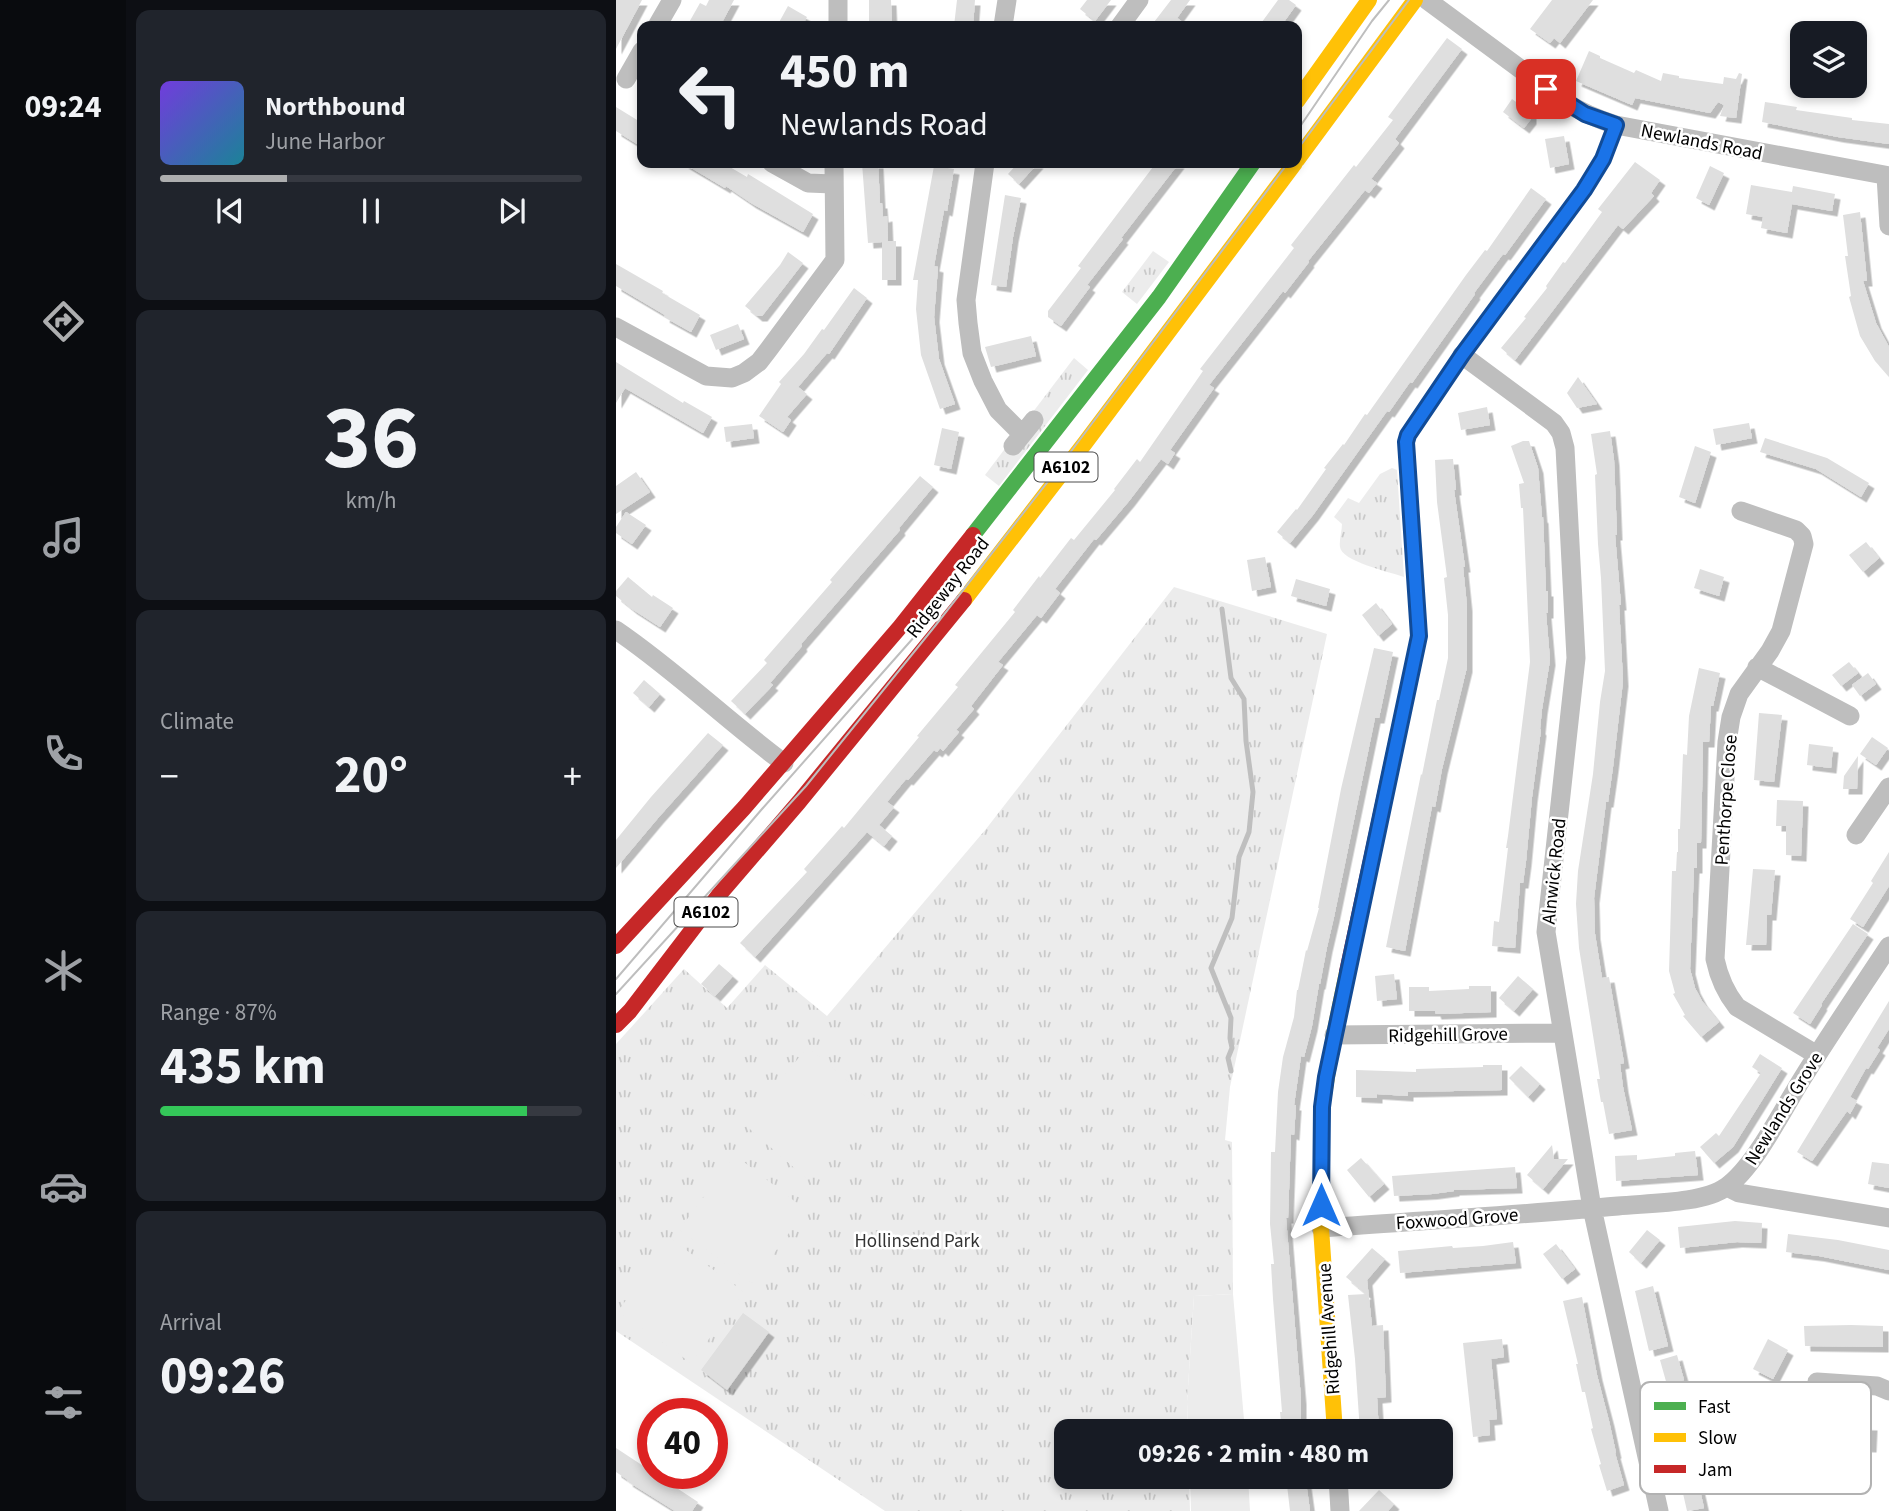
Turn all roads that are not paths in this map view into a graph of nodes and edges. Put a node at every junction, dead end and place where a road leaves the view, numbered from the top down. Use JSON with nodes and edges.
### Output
{"nodes":[{"id":1,"x":672,"y":0,"type":"edge"},
{"id":2,"x":838,"y":0,"type":"edge"},
{"id":3,"x":1007,"y":0,"type":"edge"},
{"id":4,"x":1139,"y":0,"type":"edge"},
{"id":5,"x":1369,"y":0,"type":"edge"},
{"id":6,"x":1415,"y":0,"type":"edge"},
{"id":7,"x":1427,"y":0,"type":"edge"},
{"id":8,"x":660,"y":21,"type":"edge"},
{"id":9,"x":838,"y":21,"type":"edge"},
{"id":10,"x":1004,"y":21,"type":"edge"},
{"id":11,"x":1124,"y":21,"type":"edge"},
{"id":12,"x":637,"y":61,"type":"edge"},
{"id":13,"x":628,"y":80,"type":"edge"},
{"id":14,"x":1302,"y":94,"type":"edge"},
{"id":15,"x":1616,"y":125,"type":"junction"},
{"id":16,"x":1302,"y":154,"type":"edge"},
{"id":17,"x":781,"y":168,"type":"edge"},
{"id":18,"x":834,"y":168,"type":"edge"},
{"id":19,"x":984,"y":168,"type":"edge"},
{"id":20,"x":1249,"y":168,"type":"edge"},
{"id":21,"x":1291,"y":168,"type":"edge"},
{"id":22,"x":1888,"y":176,"type":"edge"},
{"id":23,"x":833,"y":184,"type":"junction"},
{"id":24,"x":1889,"y":226,"type":"edge"},
{"id":25,"x":616,"y":327,"type":"edge"},
{"id":26,"x":1462,"y":355,"type":"junction"},
{"id":27,"x":1023,"y":433,"type":"dead end"},
{"id":28,"x":1741,"y":511,"type":"dead end"},
{"id":29,"x":616,"y":630,"type":"edge"},
{"id":30,"x":1757,"y":667,"type":"junction"},
{"id":31,"x":1850,"y":716,"type":"dead end"},
{"id":32,"x":784,"y":763,"type":"junction"},
{"id":33,"x":1889,"y":787,"type":"edge"},
{"id":34,"x":1856,"y":835,"type":"dead end"},
{"id":35,"x":616,"y":946,"type":"edge"},
{"id":36,"x":1889,"y":946,"type":"edge"},
{"id":37,"x":616,"y":1026,"type":"edge"},
{"id":38,"x":1562,"y":1033,"type":"junction"},
{"id":39,"x":1334,"y":1035,"type":"junction"},
{"id":40,"x":1817,"y":1055,"type":"junction"},
{"id":41,"x":1727,"y":1187,"type":"junction"},
{"id":42,"x":1592,"y":1208,"type":"junction"},
{"id":43,"x":1889,"y":1218,"type":"edge"},
{"id":44,"x":1321,"y":1228,"type":"junction"},
{"id":45,"x":1871,"y":1386,"type":"edge"},
{"id":46,"x":1889,"y":1391,"type":"edge"},
{"id":47,"x":1334,"y":1419,"type":"edge"},
{"id":48,"x":1640,"y":1425,"type":"edge"},
{"id":49,"x":1339,"y":1489,"type":"edge"},
{"id":50,"x":1340,"y":1511,"type":"edge"}],
"edges":[{"from":1,"to":8,"type":"street"},
{"from":2,"to":9,"type":"street"},
{"from":3,"to":10,"type":"street"},
{"from":4,"to":11,"type":"street"},
{"from":5,"to":14,"type":"main road"},
{"from":6,"to":16,"type":"main road","name":"Ridgeway Road","number":"A6102"},
{"from":7,"to":15,"type":"street","name":"Newlands Road"},
{"from":12,"to":13,"type":"street"},
{"from":15,"to":22,"type":"street","name":"Newlands Road"},
{"from":15,"to":26,"type":"main road","name":"Ridgehill Avenue"},
{"from":17,"to":23,"type":"street"},
{"from":18,"to":23,"type":"street"},
{"from":19,"to":27,"type":"street"},
{"from":20,"to":32,"type":"main road","name":"Ridgeway Road","number":"A6102"},
{"from":21,"to":37,"type":"main road","name":"Ridgeway Road","number":"A6102"},
{"from":22,"to":24,"type":"street"},
{"from":23,"to":25,"type":"street"},
{"from":26,"to":38,"type":"street","name":"Alnwick Road"},
{"from":26,"to":39,"type":"main road","name":"Ridgehill Avenue"},
{"from":28,"to":30,"type":"street","name":"Penthorpe Close"},
{"from":29,"to":32,"type":"street"},
{"from":30,"to":31,"type":"street"},
{"from":30,"to":40,"type":"street","name":"Penthorpe Close"},
{"from":32,"to":35,"type":"main road","name":"Ridgeway Road","number":"A6102"},
{"from":33,"to":34,"type":"street"},
{"from":36,"to":40,"type":"street","name":"Newlands Grove"},
{"from":38,"to":39,"type":"street","name":"Ridgehill Grove"},
{"from":38,"to":42,"type":"street","name":"Alnwick Road"},
{"from":39,"to":44,"type":"main road","name":"Ridgehill Avenue"},
{"from":40,"to":41,"type":"street","name":"Newlands Grove"},
{"from":41,"to":42,"type":"street","name":"Newlands Grove"},
{"from":41,"to":43,"type":"street"},
{"from":42,"to":44,"type":"street","name":"Foxwood Grove"},
{"from":42,"to":48,"type":"street","name":"Alnwick Road"},
{"from":44,"to":47,"type":"main road","name":"Ridgehill Avenue"},
{"from":45,"to":46,"type":"street"},
{"from":49,"to":50,"type":"street"}]}
